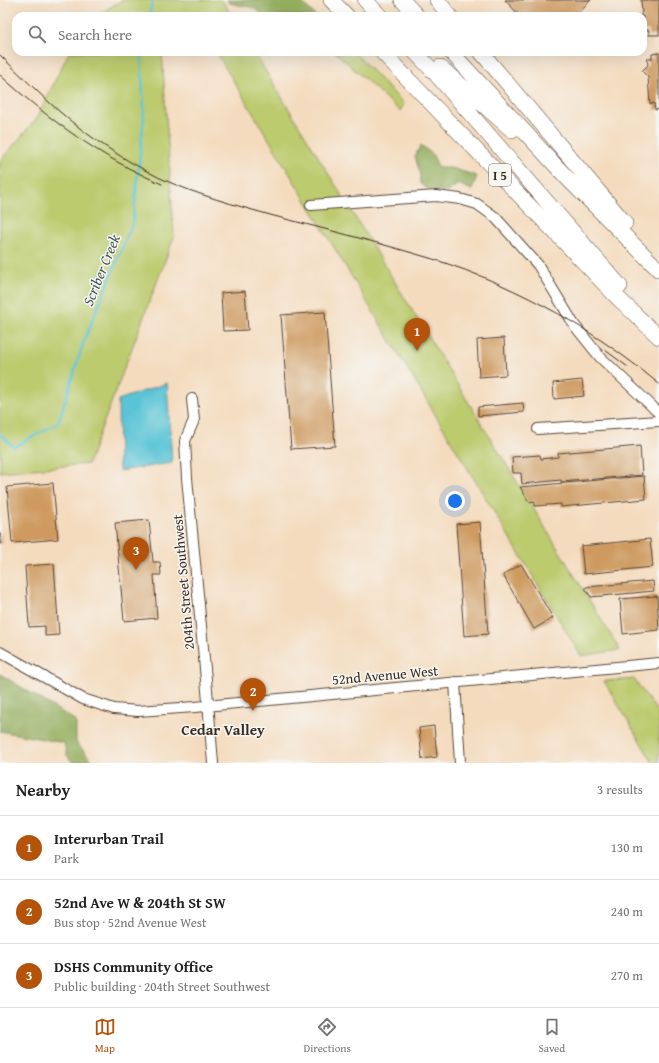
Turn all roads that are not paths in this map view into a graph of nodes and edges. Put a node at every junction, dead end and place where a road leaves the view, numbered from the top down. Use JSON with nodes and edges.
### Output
{"nodes":[{"id":1,"x":331,"y":0,"type":"edge"},
{"id":2,"x":365,"y":0,"type":"edge"},
{"id":3,"x":376,"y":0,"type":"edge"},
{"id":4,"x":402,"y":0,"type":"edge"},
{"id":5,"x":437,"y":0,"type":"edge"},
{"id":6,"x":343,"y":12,"type":"edge"},
{"id":7,"x":376,"y":12,"type":"edge"},
{"id":8,"x":387,"y":12,"type":"edge"},
{"id":9,"x":413,"y":12,"type":"edge"},
{"id":10,"x":447,"y":12,"type":"edge"},
{"id":11,"x":386,"y":56,"type":"edge"},
{"id":12,"x":419,"y":56,"type":"edge"},
{"id":13,"x":429,"y":56,"type":"edge"},
{"id":14,"x":455,"y":56,"type":"edge"},
{"id":15,"x":484,"y":56,"type":"edge"},
{"id":16,"x":569,"y":180,"type":"junction"},
{"id":17,"x":311,"y":205,"type":"dead end"},
{"id":18,"x":659,"y":264,"type":"edge"},
{"id":19,"x":659,"y":270,"type":"edge"},
{"id":20,"x":659,"y":331,"type":"edge"},
{"id":21,"x":659,"y":337,"type":"edge"},
{"id":22,"x":192,"y":399,"type":"dead end"},
{"id":23,"x":659,"y":412,"type":"edge"},
{"id":24,"x":659,"y":421,"type":"edge"},
{"id":25,"x":538,"y":428,"type":"dead end"},
{"id":26,"x":0,"y":652,"type":"edge"},
{"id":27,"x":659,"y":663,"type":"edge"},
{"id":28,"x":455,"y":682,"type":"junction"},
{"id":29,"x":209,"y":706,"type":"junction"},
{"id":30,"x":213,"y":763,"type":"edge"},
{"id":31,"x":460,"y":763,"type":"edge"}],
"edges":[{"from":1,"to":6,"type":"highway"},
{"from":2,"to":7,"type":"highway"},
{"from":3,"to":8,"type":"highway"},
{"from":4,"to":9,"type":"highway"},
{"from":5,"to":10,"type":"highway"},
{"from":11,"to":21,"type":"highway","number":"I 5"},
{"from":12,"to":20,"type":"highway"},
{"from":13,"to":16,"type":"highway"},
{"from":14,"to":16,"type":"highway"},
{"from":15,"to":18,"type":"highway"},
{"from":16,"to":19,"type":"highway"},
{"from":17,"to":23,"type":"street"},
{"from":22,"to":29,"type":"street","name":"204th Street Southwest"},
{"from":24,"to":25,"type":"street"},
{"from":26,"to":29,"type":"street","name":"52nd Avenue West"},
{"from":27,"to":28,"type":"street","name":"52nd Avenue West"},
{"from":28,"to":29,"type":"street","name":"52nd Avenue West"},
{"from":28,"to":31,"type":"street"},
{"from":29,"to":30,"type":"street","name":"204th Street Southwest"}]}
